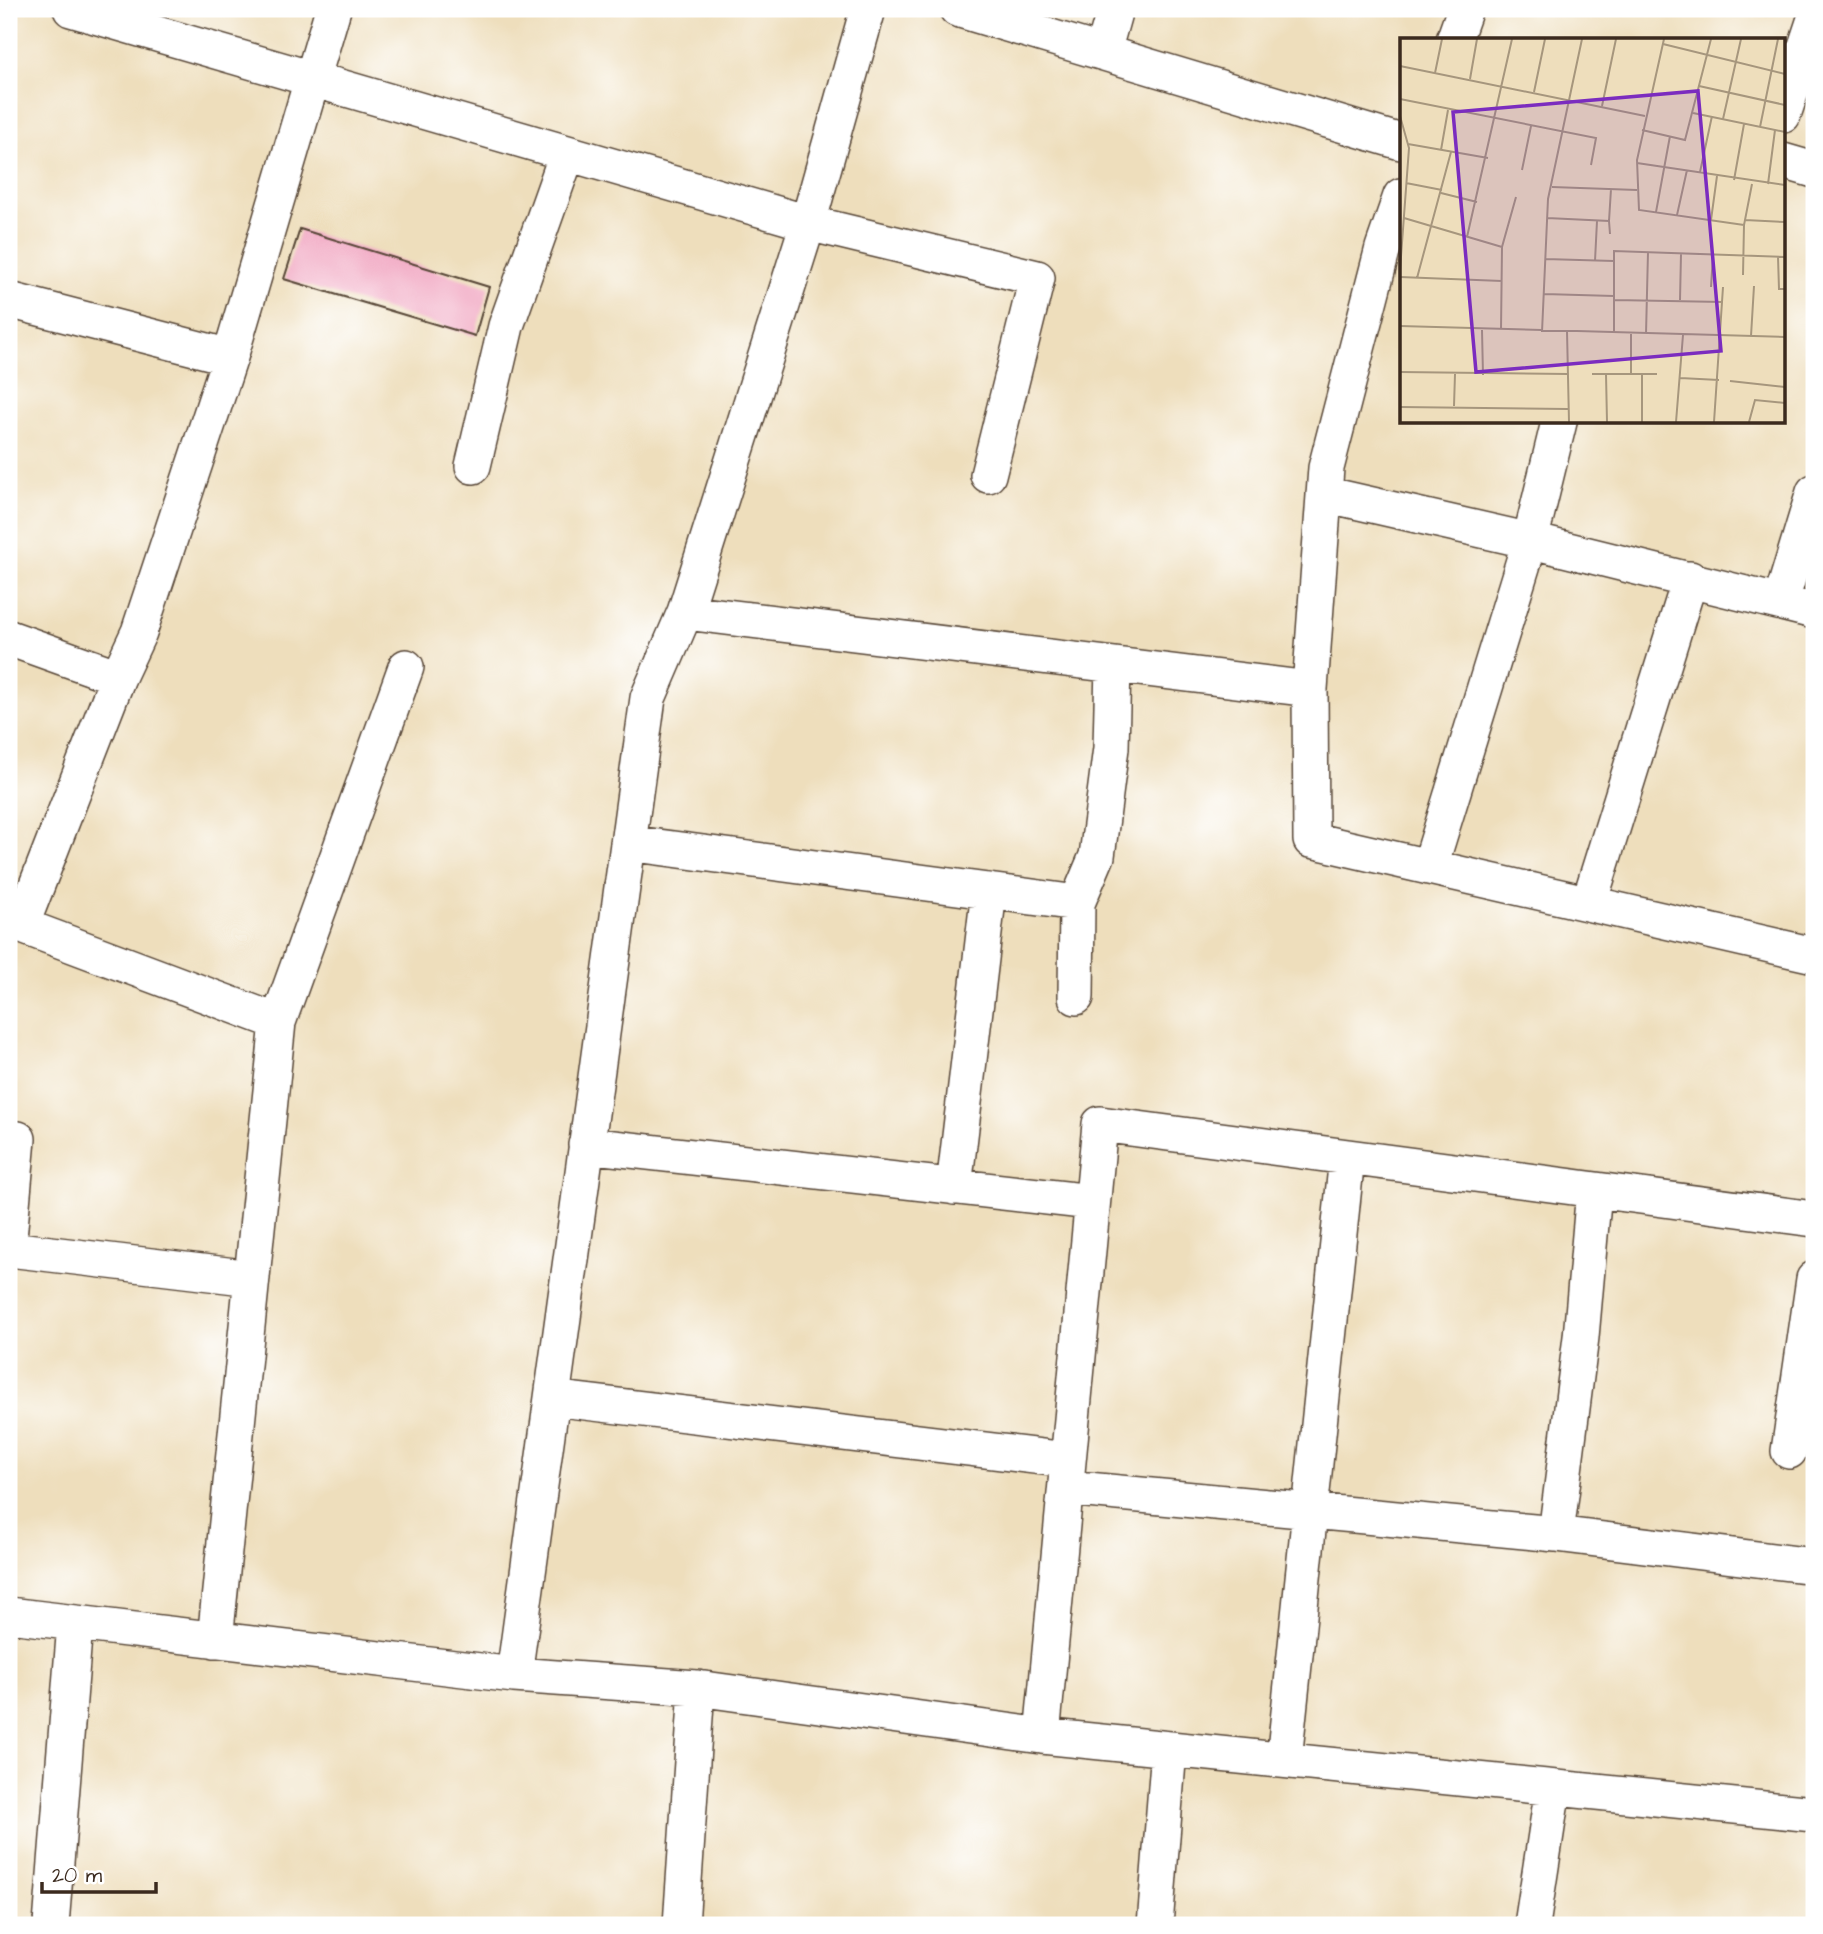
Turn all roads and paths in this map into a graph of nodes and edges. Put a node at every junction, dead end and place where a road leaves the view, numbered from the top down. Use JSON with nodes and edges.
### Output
{"nodes":[{"id":1,"x":71,"y":9,"type":"edge"},
{"id":2,"x":333,"y":9,"type":"edge"},
{"id":3,"x":868,"y":9,"type":"edge"},
{"id":4,"x":957,"y":9,"type":"edge"},
{"id":5,"x":1115,"y":9,"type":"edge"},
{"id":6,"x":1465,"y":9,"type":"edge"},
{"id":7,"x":1814,"y":22,"type":"edge"},
{"id":8,"x":1455,"y":38,"type":"edge"},
{"id":9,"x":1103,"y":52,"type":"junction"},
{"id":10,"x":312,"y":81,"type":"junction"},
{"id":11,"x":1784,"y":112,"type":"edge"},
{"id":12,"x":1400,"y":142,"type":"edge"},
{"id":13,"x":567,"y":154,"type":"junction"},
{"id":14,"x":1784,"y":161,"type":"edge"},
{"id":15,"x":1814,"y":170,"type":"edge"},
{"id":16,"x":1400,"y":202,"type":"edge"},
{"id":17,"x":808,"y":223,"type":"junction"},
{"id":18,"x":1392,"y":251,"type":"edge"},
{"id":19,"x":9,"y":300,"type":"edge"},
{"id":20,"x":230,"y":357,"type":"junction"},
{"id":21,"x":1559,"y":424,"type":"edge"},
{"id":22,"x":473,"y":466,"type":"dead end"},
{"id":23,"x":988,"y":475,"type":"dead end"},
{"id":24,"x":1814,"y":492,"type":"edge"},
{"id":25,"x":1324,"y":494,"type":"junction"},
{"id":26,"x":1530,"y":541,"type":"junction"},
{"id":27,"x":1690,"y":579,"type":"junction"},
{"id":28,"x":1781,"y":601,"type":"junction"},
{"id":29,"x":1814,"y":611,"type":"edge"},
{"id":30,"x":685,"y":612,"type":"junction"},
{"id":31,"x":9,"y":638,"type":"edge"},
{"id":32,"x":1113,"y":665,"type":"junction"},
{"id":33,"x":406,"y":667,"type":"dead end"},
{"id":34,"x":118,"y":677,"type":"junction"},
{"id":35,"x":1310,"y":689,"type":"junction"},
{"id":36,"x":628,"y":843,"type":"junction"},
{"id":37,"x":1430,"y":866,"type":"junction"},
{"id":38,"x":989,"y":891,"type":"junction"},
{"id":39,"x":1077,"y":903,"type":"junction"},
{"id":40,"x":1589,"y":903,"type":"junction"},
{"id":41,"x":15,"y":924,"type":"edge"},
{"id":42,"x":1814,"y":955,"type":"edge"},
{"id":43,"x":1076,"y":997,"type":"dead end"},
{"id":44,"x":278,"y":1022,"type":"junction"},
{"id":45,"x":19,"y":1139,"type":"dead end"},
{"id":46,"x":586,"y":1145,"type":"junction"},
{"id":47,"x":1347,"y":1157,"type":"junction"},
{"id":48,"x":954,"y":1186,"type":"junction"},
{"id":49,"x":1594,"y":1190,"type":"junction"},
{"id":50,"x":1093,"y":1202,"type":"junction"},
{"id":51,"x":1814,"y":1219,"type":"edge"},
{"id":52,"x":9,"y":1238,"type":"edge"},
{"id":53,"x":9,"y":1248,"type":"edge"},
{"id":54,"x":252,"y":1278,"type":"junction"},
{"id":55,"x":1814,"y":1279,"type":"edge"},
{"id":56,"x":552,"y":1398,"type":"junction"},
{"id":57,"x":1789,"y":1451,"type":"dead end"},
{"id":58,"x":1067,"y":1474,"type":"junction"},
{"id":59,"x":1310,"y":1510,"type":"junction"},
{"id":60,"x":1556,"y":1534,"type":"junction"},
{"id":61,"x":1814,"y":1566,"type":"edge"},
{"id":62,"x":9,"y":1615,"type":"edge"},
{"id":63,"x":75,"y":1624,"type":"junction"},
{"id":64,"x":215,"y":1640,"type":"junction"},
{"id":65,"x":514,"y":1675,"type":"junction"},
{"id":66,"x":697,"y":1688,"type":"junction"},
{"id":67,"x":1042,"y":1736,"type":"junction"},
{"id":68,"x":1169,"y":1749,"type":"junction"},
{"id":69,"x":1284,"y":1760,"type":"junction"},
{"id":70,"x":1553,"y":1788,"type":"junction"},
{"id":71,"x":1814,"y":1814,"type":"edge"},
{"id":72,"x":51,"y":1925,"type":"edge"},
{"id":73,"x":681,"y":1925,"type":"edge"},
{"id":74,"x":1155,"y":1925,"type":"edge"},
{"id":75,"x":1532,"y":1925,"type":"edge"}],
"edges":[{"from":1,"to":10,"type":"street"},
{"from":2,"to":10,"type":"street"},
{"from":3,"to":17,"type":"street"},
{"from":4,"to":9,"type":"street"},
{"from":5,"to":9,"type":"street"},
{"from":6,"to":8,"type":"street"},
{"from":7,"to":11,"type":"street"},
{"from":9,"to":12,"type":"street"},
{"from":10,"to":13,"type":"street"},
{"from":10,"to":20,"type":"street"},
{"from":13,"to":17,"type":"street"},
{"from":13,"to":22,"type":"street"},
{"from":14,"to":15,"type":"street"},
{"from":16,"to":18,"type":"street"},
{"from":17,"to":23,"type":"street"},
{"from":17,"to":30,"type":"street"},
{"from":18,"to":25,"type":"street"},
{"from":19,"to":20,"type":"street"},
{"from":20,"to":34,"type":"street"},
{"from":21,"to":26,"type":"street"},
{"from":24,"to":28,"type":"street"},
{"from":25,"to":26,"type":"street"},
{"from":25,"to":35,"type":"street"},
{"from":26,"to":27,"type":"street"},
{"from":26,"to":37,"type":"street"},
{"from":27,"to":28,"type":"street"},
{"from":27,"to":40,"type":"street"},
{"from":28,"to":29,"type":"street"},
{"from":30,"to":32,"type":"street"},
{"from":30,"to":36,"type":"street"},
{"from":31,"to":34,"type":"street"},
{"from":32,"to":35,"type":"street"},
{"from":32,"to":39,"type":"street"},
{"from":33,"to":44,"type":"street"},
{"from":34,"to":41,"type":"street"},
{"from":35,"to":37,"type":"street"},
{"from":36,"to":38,"type":"street"},
{"from":36,"to":46,"type":"street"},
{"from":37,"to":40,"type":"street"},
{"from":38,"to":39,"type":"street"},
{"from":38,"to":48,"type":"street"},
{"from":39,"to":43,"type":"street"},
{"from":40,"to":42,"type":"street"},
{"from":41,"to":44,"type":"street"},
{"from":44,"to":54,"type":"street"},
{"from":45,"to":52,"type":"street"},
{"from":46,"to":48,"type":"street"},
{"from":46,"to":56,"type":"street"},
{"from":47,"to":49,"type":"street"},
{"from":47,"to":50,"type":"street"},
{"from":47,"to":59,"type":"street"},
{"from":48,"to":50,"type":"street"},
{"from":49,"to":51,"type":"street"},
{"from":49,"to":60,"type":"street"},
{"from":50,"to":58,"type":"street"},
{"from":53,"to":54,"type":"street"},
{"from":54,"to":64,"type":"street"},
{"from":55,"to":57,"type":"street"},
{"from":56,"to":58,"type":"street"},
{"from":56,"to":65,"type":"street"},
{"from":58,"to":59,"type":"street"},
{"from":58,"to":67,"type":"street"},
{"from":59,"to":60,"type":"street"},
{"from":59,"to":69,"type":"street"},
{"from":60,"to":61,"type":"street"},
{"from":62,"to":63,"type":"street"},
{"from":63,"to":64,"type":"street"},
{"from":63,"to":72,"type":"street"},
{"from":64,"to":65,"type":"street"},
{"from":65,"to":66,"type":"street"},
{"from":66,"to":67,"type":"street"},
{"from":66,"to":73,"type":"street"},
{"from":67,"to":68,"type":"street"},
{"from":68,"to":69,"type":"street"},
{"from":68,"to":74,"type":"street"},
{"from":69,"to":70,"type":"street"},
{"from":70,"to":71,"type":"street"},
{"from":70,"to":75,"type":"street"}]}
